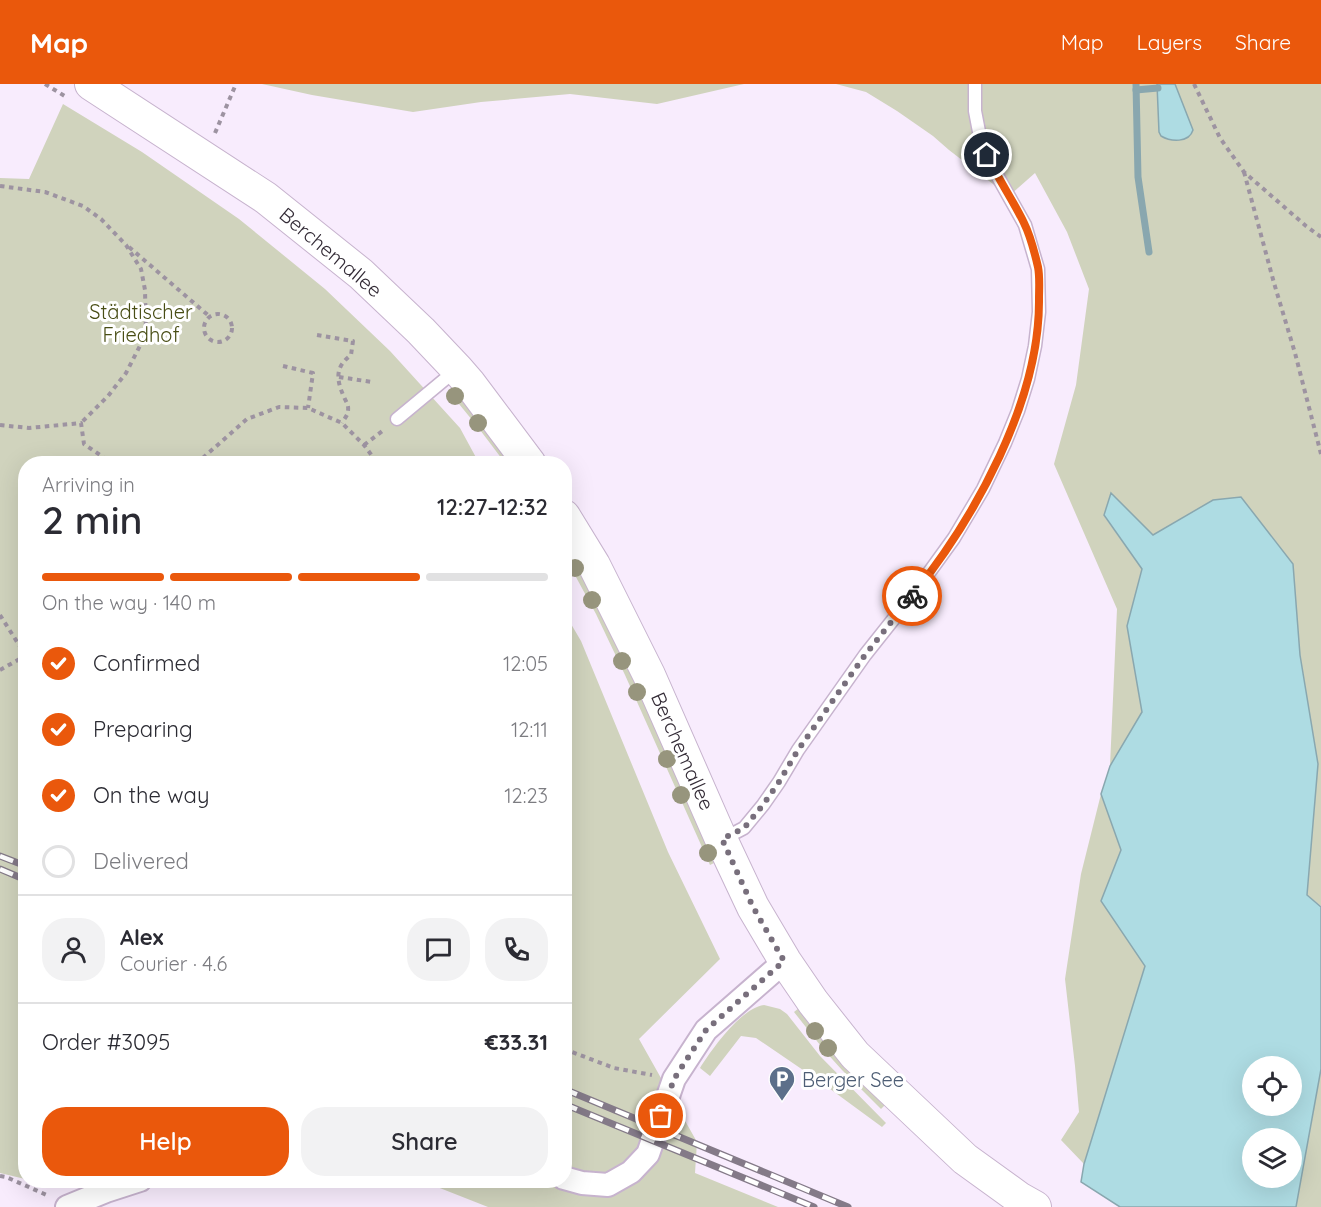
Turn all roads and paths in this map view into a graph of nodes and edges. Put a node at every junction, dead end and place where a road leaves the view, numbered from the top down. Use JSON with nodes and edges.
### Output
{"nodes":[{"id":1,"x":45,"y":84,"type":"edge"},
{"id":2,"x":236,"y":84,"type":"edge"},
{"id":3,"x":975,"y":84,"type":"edge"},
{"id":4,"x":1194,"y":84,"type":"edge"},
{"id":5,"x":83,"y":93,"type":"edge"},
{"id":6,"x":204,"y":157,"type":"junction"},
{"id":7,"x":1244,"y":172,"type":"junction"},
{"id":8,"x":0,"y":186,"type":"edge"},
{"id":9,"x":1321,"y":237,"type":"edge"},
{"id":10,"x":126,"y":244,"type":"junction"},
{"id":11,"x":209,"y":316,"type":"junction"},
{"id":12,"x":317,"y":335,"type":"dead end"},
{"id":13,"x":283,"y":366,"type":"dead end"},
{"id":14,"x":457,"y":369,"type":"junction"},
{"id":15,"x":339,"y":377,"type":"junction"},
{"id":16,"x":372,"y":382,"type":"dead end"},
{"id":17,"x":308,"y":408,"type":"junction"},
{"id":18,"x":397,"y":418,"type":"joint"},
{"id":19,"x":81,"y":423,"type":"junction"},
{"id":20,"x":342,"y":423,"type":"junction"},
{"id":21,"x":0,"y":425,"type":"edge"},
{"id":22,"x":364,"y":445,"type":"junction"},
{"id":23,"x":1321,"y":454,"type":"edge"},
{"id":24,"x":101,"y":456,"type":"edge"},
{"id":25,"x":205,"y":456,"type":"edge"},
{"id":26,"x":372,"y":456,"type":"edge"},
{"id":27,"x":524,"y":456,"type":"edge"},
{"id":28,"x":572,"y":529,"type":"edge"},
{"id":29,"x":0,"y":615,"type":"edge"},
{"id":30,"x":18,"y":645,"type":"edge"},
{"id":31,"x":18,"y":660,"type":"edge"},
{"id":32,"x":0,"y":670,"type":"edge"},
{"id":33,"x":722,"y":839,"type":"junction"},
{"id":34,"x":784,"y":961,"type":"junction"},
{"id":35,"x":572,"y":1052,"type":"edge"},
{"id":36,"x":674,"y":1079,"type":"junction"},
{"id":37,"x":0,"y":1174,"type":"edge"},
{"id":38,"x":572,"y":1180,"type":"edge"},
{"id":39,"x":18,"y":1183,"type":"edge"},
{"id":40,"x":29,"y":1188,"type":"edge"},
{"id":41,"x":118,"y":1188,"type":"edge"},
{"id":42,"x":67,"y":1206,"type":"edge"},
{"id":43,"x":1035,"y":1207,"type":"edge"}],
"edges":[{"from":1,"to":5,"type":"path"},
{"from":2,"to":6,"type":"path"},
{"from":3,"to":33,"type":"lane"},
{"from":4,"to":7,"type":"path"},
{"from":5,"to":6,"type":"street","name":"Berchemallee"},
{"from":6,"to":14,"type":"street","name":"Berchemallee"},
{"from":7,"to":9,"type":"path"},
{"from":7,"to":23,"type":"path"},
{"from":8,"to":10,"type":"path"},
{"from":10,"to":11,"type":"path"},
{"from":10,"to":19,"type":"path"},
{"from":11,"to":11,"type":"path"},
{"from":12,"to":15,"type":"path"},
{"from":13,"to":17,"type":"path"},
{"from":14,"to":18,"type":"lane"},
{"from":14,"to":27,"type":"street","name":"Berchemallee"},
{"from":15,"to":16,"type":"path"},
{"from":15,"to":20,"type":"path"},
{"from":17,"to":20,"type":"path"},
{"from":17,"to":25,"type":"path"},
{"from":18,"to":22,"type":"path"},
{"from":19,"to":21,"type":"path"},
{"from":19,"to":24,"type":"path"},
{"from":20,"to":22,"type":"path"},
{"from":22,"to":26,"type":"path"},
{"from":28,"to":33,"type":"street","name":"Berchemallee"},
{"from":29,"to":30,"type":"path"},
{"from":31,"to":32,"type":"path"},
{"from":33,"to":34,"type":"street","name":"Berchemallee"},
{"from":34,"to":36,"type":"street"},
{"from":34,"to":43,"type":"street","name":"Berchemallee"},
{"from":35,"to":36,"type":"path"},
{"from":36,"to":38,"type":"street"},
{"from":37,"to":39,"type":"path"},
{"from":40,"to":42,"type":"path"},
{"from":41,"to":42,"type":"street"}]}
